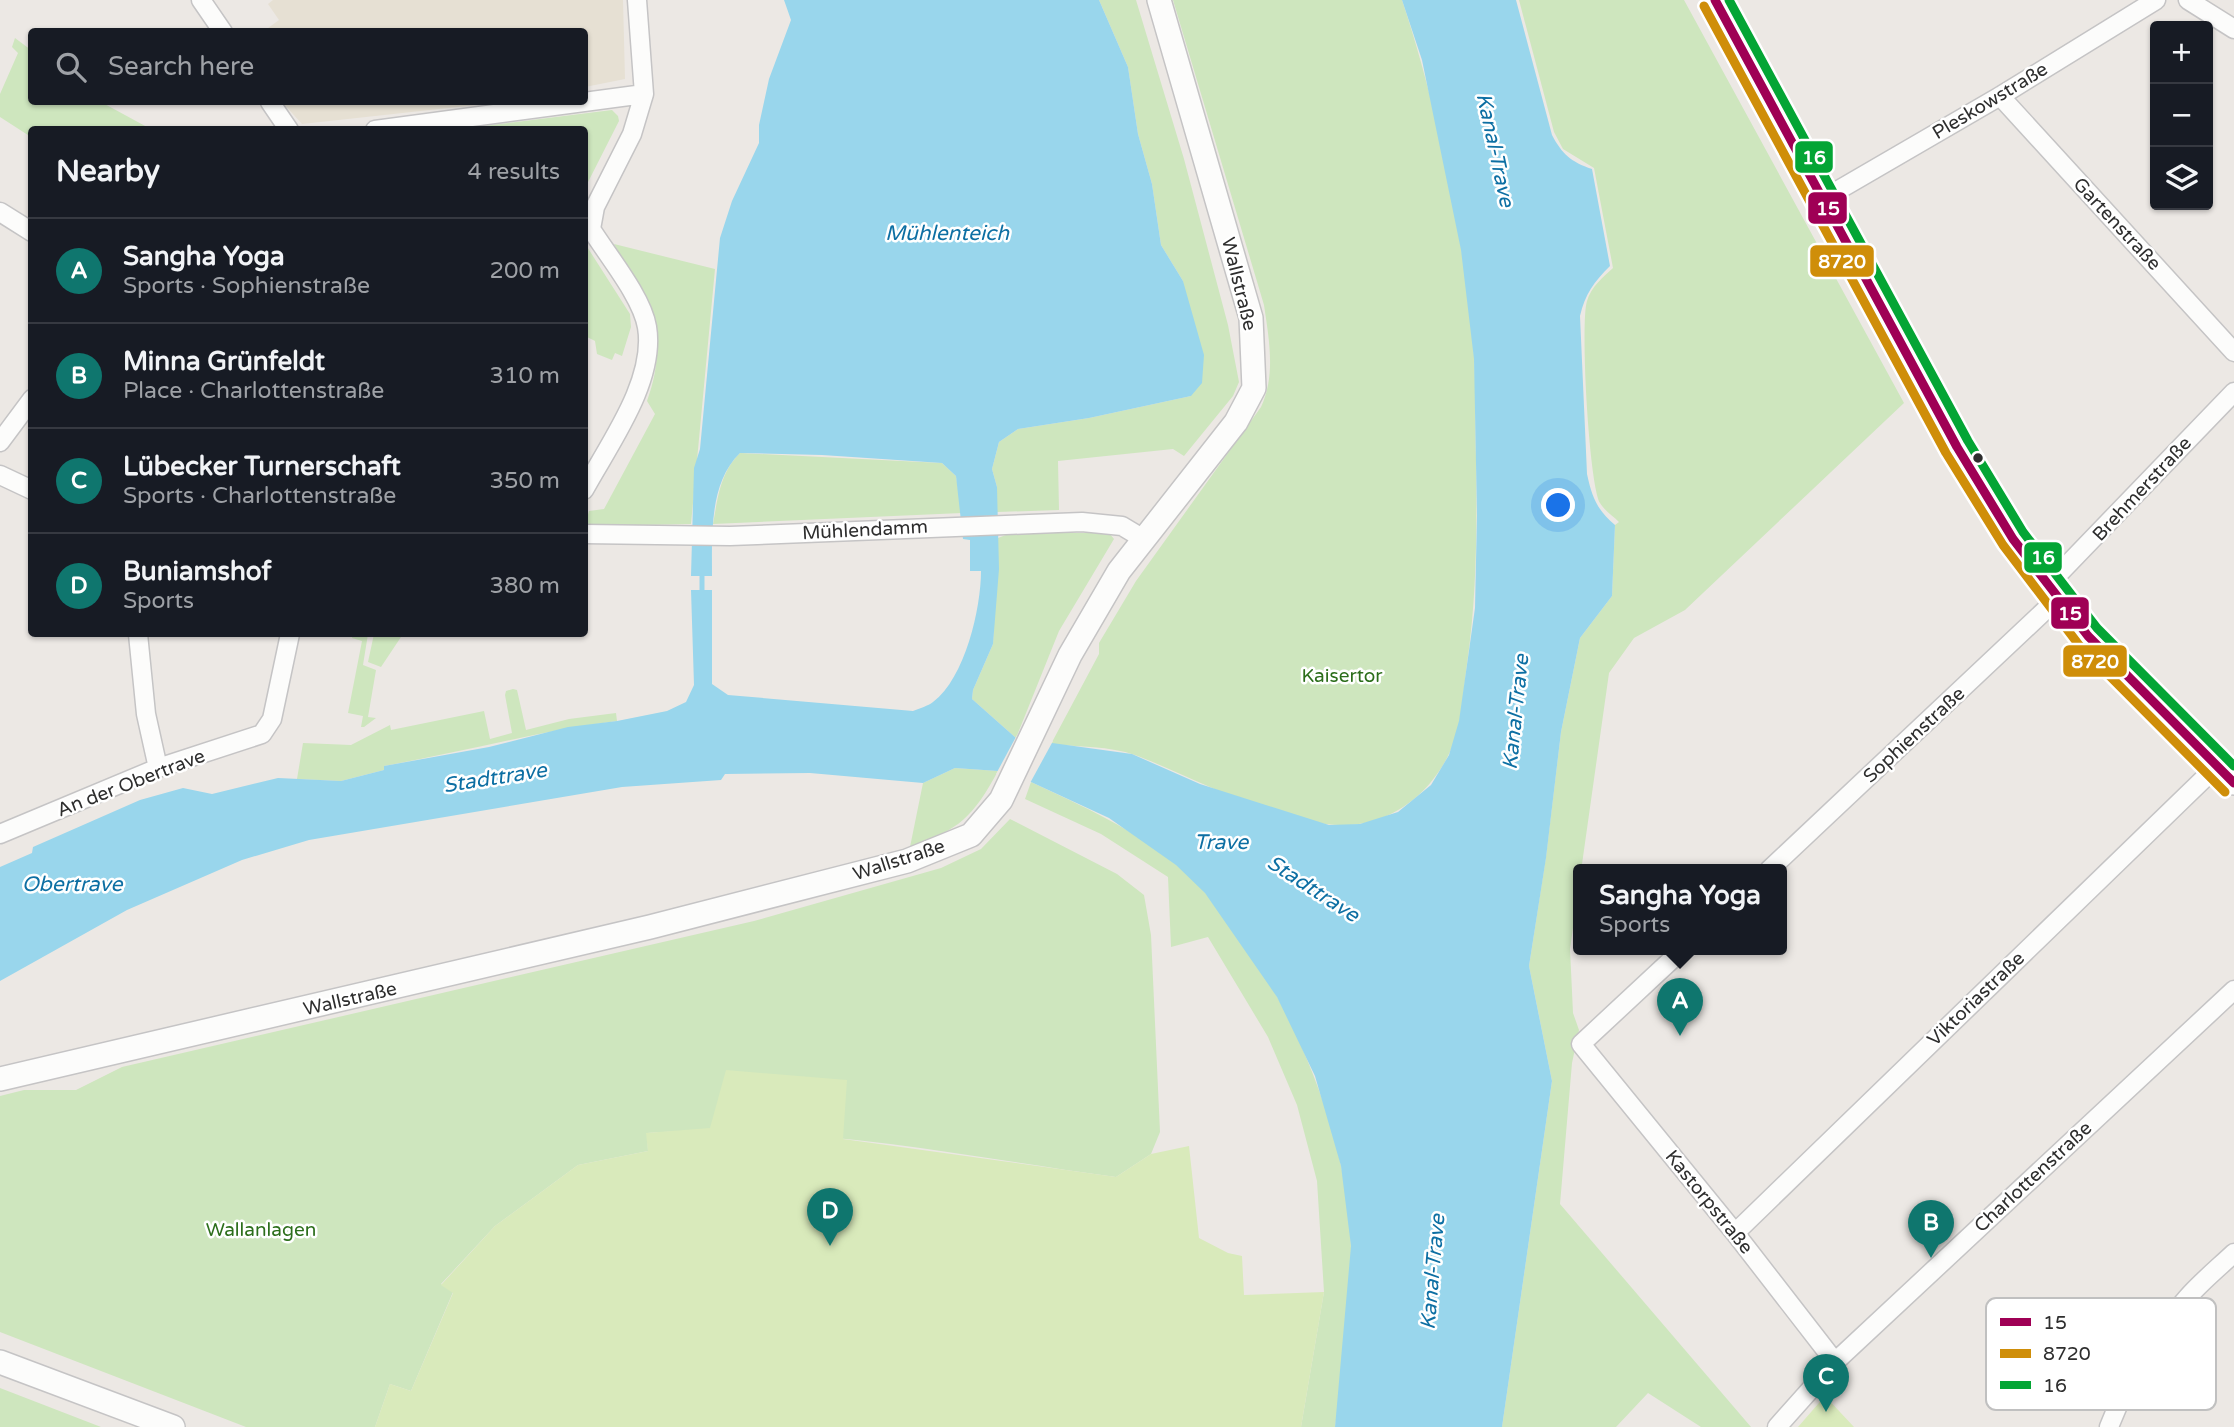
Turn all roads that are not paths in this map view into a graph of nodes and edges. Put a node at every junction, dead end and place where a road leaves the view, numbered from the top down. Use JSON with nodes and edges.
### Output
{"nodes":[{"id":1,"x":201,"y":0,"type":"edge"},
{"id":2,"x":637,"y":0,"type":"edge"},
{"id":3,"x":1158,"y":0,"type":"edge"},
{"id":4,"x":1715,"y":0,"type":"edge"},
{"id":5,"x":2156,"y":0,"type":"edge"},
{"id":6,"x":2188,"y":0,"type":"edge"},
{"id":7,"x":220,"y":28,"type":"edge"},
{"id":8,"x":2234,"y":29,"type":"edge"},
{"id":9,"x":644,"y":94,"type":"junction"},
{"id":10,"x":2000,"y":96,"type":"junction"},
{"id":11,"x":588,"y":101,"type":"edge"},
{"id":12,"x":272,"y":105,"type":"edge"},
{"id":13,"x":562,"y":105,"type":"edge"},
{"id":14,"x":286,"y":126,"type":"edge"},
{"id":15,"x":404,"y":126,"type":"edge"},
{"id":16,"x":1823,"y":199,"type":"junction"},
{"id":17,"x":0,"y":212,"type":"edge"},
{"id":18,"x":28,"y":230,"type":"edge"},
{"id":19,"x":2234,"y":352,"type":"edge"},
{"id":20,"x":2234,"y":392,"type":"edge"},
{"id":21,"x":28,"y":404,"type":"edge"},
{"id":22,"x":0,"y":442,"type":"edge"},
{"id":23,"x":0,"y":475,"type":"edge"},
{"id":24,"x":588,"y":483,"type":"edge"},
{"id":25,"x":28,"y":488,"type":"edge"},
{"id":26,"x":588,"y":534,"type":"edge"},
{"id":27,"x":1142,"y":538,"type":"junction"},
{"id":28,"x":2053,"y":592,"type":"junction"},
{"id":29,"x":138,"y":637,"type":"edge"},
{"id":30,"x":288,"y":637,"type":"edge"},
{"id":31,"x":2217,"y":766,"type":"junction"},
{"id":32,"x":158,"y":768,"type":"junction"},
{"id":33,"x":2234,"y":783,"type":"edge"},
{"id":34,"x":0,"y":834,"type":"edge"},
{"id":35,"x":1775,"y":864,"type":"edge"},
{"id":36,"x":1677,"y":955,"type":"edge"},
{"id":37,"x":2234,"y":990,"type":"edge"},
{"id":38,"x":0,"y":1079,"type":"edge"},
{"id":39,"x":1735,"y":1233,"type":"junction"},
{"id":40,"x":2234,"y":1253,"type":"edge"},
{"id":41,"x":2186,"y":1298,"type":"edge"},
{"id":42,"x":0,"y":1362,"type":"edge"},
{"id":43,"x":1835,"y":1362,"type":"junction"},
{"id":44,"x":2116,"y":1410,"type":"edge"},
{"id":45,"x":173,"y":1427,"type":"edge"},
{"id":46,"x":1777,"y":1427,"type":"edge"},
{"id":47,"x":2109,"y":1427,"type":"edge"}],
"edges":[{"from":1,"to":7,"type":"street"},
{"from":2,"to":9,"type":"street"},
{"from":3,"to":27,"type":"main road","name":"Wallstraße"},
{"from":4,"to":16,"type":"main road"},
{"from":5,"to":10,"type":"street","name":"Pleskowstraße"},
{"from":6,"to":8,"type":"street"},
{"from":9,"to":11,"type":"street"},
{"from":9,"to":24,"type":"street"},
{"from":10,"to":16,"type":"street","name":"Pleskowstraße"},
{"from":10,"to":19,"type":"street","name":"Gartenstraße"},
{"from":12,"to":14,"type":"street"},
{"from":13,"to":15,"type":"street"},
{"from":16,"to":28,"type":"main road"},
{"from":17,"to":18,"type":"street"},
{"from":20,"to":28,"type":"street","name":"Brehmerstraße"},
{"from":21,"to":22,"type":"street"},
{"from":23,"to":25,"type":"street"},
{"from":26,"to":27,"type":"street","name":"Mühlendamm"},
{"from":27,"to":38,"type":"main road","name":"Wallstraße"},
{"from":28,"to":31,"type":"main road"},
{"from":28,"to":35,"type":"street","name":"Sophienstraße"},
{"from":29,"to":32,"type":"street"},
{"from":30,"to":32,"type":"street","name":"An der Obertrave"},
{"from":31,"to":33,"type":"main road"},
{"from":31,"to":39,"type":"street","name":"Viktoriastraße"},
{"from":32,"to":34,"type":"street","name":"An der Obertrave"},
{"from":36,"to":39,"type":"street","name":"Kastorpstraße"},
{"from":37,"to":43,"type":"street","name":"Charlottenstraße"},
{"from":39,"to":43,"type":"street","name":"Kastorpstraße"},
{"from":40,"to":41,"type":"street"},
{"from":42,"to":45,"type":"main road"},
{"from":43,"to":46,"type":"street","name":"Charlottenstraße"},
{"from":44,"to":47,"type":"street"}]}
